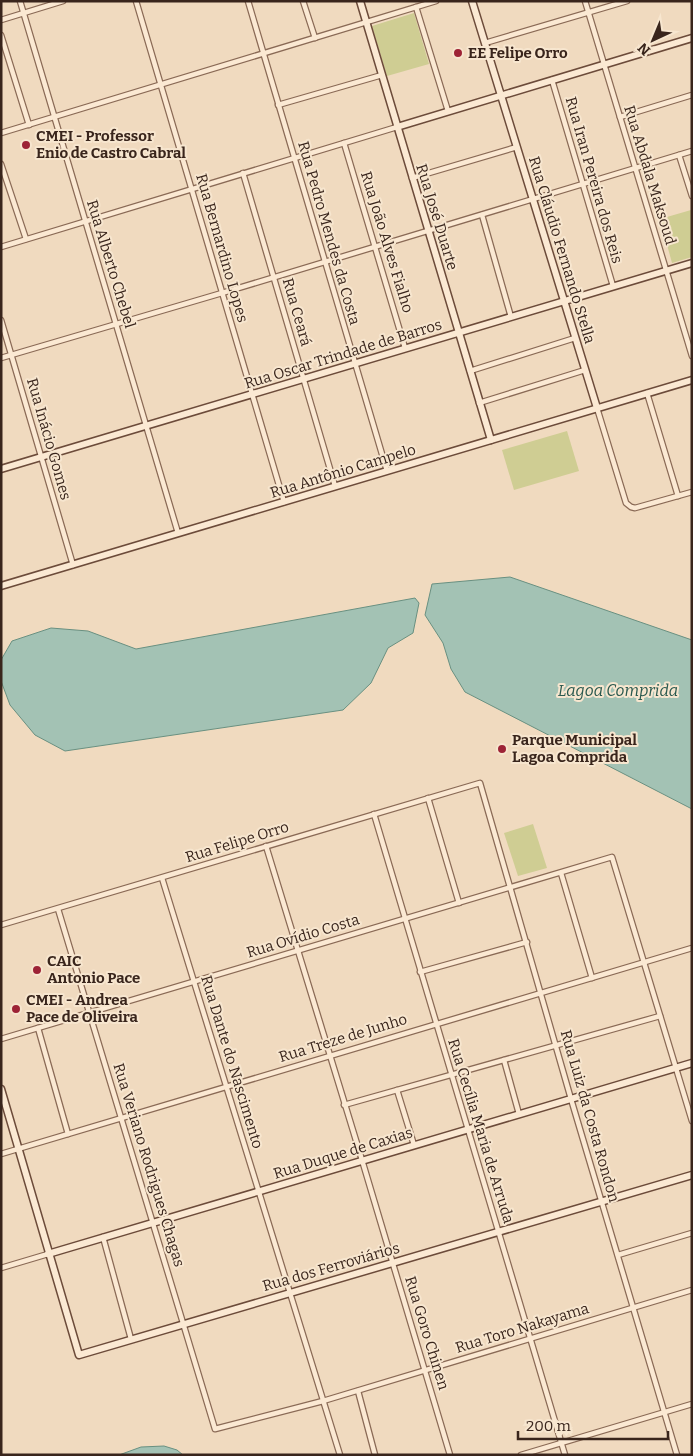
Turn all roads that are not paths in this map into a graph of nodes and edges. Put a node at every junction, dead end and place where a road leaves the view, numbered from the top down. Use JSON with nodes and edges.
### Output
{"nodes":[{"id":1,"x":20,"y":1,"type":"edge"},
{"id":2,"x":63,"y":1,"type":"edge"},
{"id":3,"x":136,"y":1,"type":"edge"},
{"id":4,"x":248,"y":1,"type":"edge"},
{"id":5,"x":303,"y":1,"type":"edge"},
{"id":6,"x":360,"y":1,"type":"edge"},
{"id":7,"x":436,"y":1,"type":"edge"},
{"id":8,"x":472,"y":1,"type":"edge"},
{"id":9,"x":585,"y":1,"type":"edge"},
{"id":10,"x":627,"y":1,"type":"edge"},
{"id":11,"x":416,"y":7,"type":"junction"},
{"id":12,"x":24,"y":13,"type":"junction"},
{"id":13,"x":588,"y":13,"type":"junction"},
{"id":14,"x":1,"y":20,"type":"edge"},
{"id":15,"x":366,"y":22,"type":"junction"},
{"id":16,"x":1,"y":35,"type":"edge"},
{"id":17,"x":315,"y":38,"type":"junction"},
{"id":18,"x":692,"y":38,"type":"edge"},
{"id":19,"x":485,"y":43,"type":"junction"},
{"id":20,"x":263,"y":54,"type":"junction"},
{"id":21,"x":604,"y":64,"type":"junction"},
{"id":22,"x":382,"y":75,"type":"junction"},
{"id":23,"x":552,"y":80,"type":"junction"},
{"id":24,"x":161,"y":85,"type":"junction"},
{"id":25,"x":501,"y":95,"type":"junction"},
{"id":26,"x":692,"y":95,"type":"edge"},
{"id":27,"x":278,"y":105,"type":"junction"},
{"id":28,"x":448,"y":111,"type":"junction"},
{"id":29,"x":54,"y":117,"type":"junction"},
{"id":30,"x":620,"y":117,"type":"junction"},
{"id":31,"x":29,"y":125,"type":"junction"},
{"id":32,"x":397,"y":127,"type":"junction"},
{"id":33,"x":1,"y":133,"type":"edge"},
{"id":34,"x":344,"y":143,"type":"junction"},
{"id":35,"x":517,"y":147,"type":"junction"},
{"id":36,"x":692,"y":152,"type":"edge"},
{"id":37,"x":679,"y":155,"type":"junction"},
{"id":38,"x":294,"y":158,"type":"junction"},
{"id":39,"x":1,"y":164,"type":"edge"},
{"id":40,"x":635,"y":168,"type":"junction"},
{"id":41,"x":243,"y":173,"type":"junction"},
{"id":42,"x":412,"y":178,"type":"junction"},
{"id":43,"x":583,"y":184,"type":"junction"},
{"id":44,"x":192,"y":189,"type":"junction"},
{"id":45,"x":692,"y":196,"type":"edge"},
{"id":46,"x":533,"y":200,"type":"junction"},
{"id":47,"x":482,"y":215,"type":"junction"},
{"id":48,"x":86,"y":221,"type":"junction"},
{"id":49,"x":428,"y":231,"type":"junction"},
{"id":50,"x":26,"y":239,"type":"junction"},
{"id":51,"x":1,"y":247,"type":"edge"},
{"id":52,"x":375,"y":247,"type":"junction"},
{"id":53,"x":324,"y":263,"type":"junction"},
{"id":54,"x":692,"y":263,"type":"edge"},
{"id":55,"x":666,"y":271,"type":"junction"},
{"id":56,"x":275,"y":278,"type":"junction"},
{"id":57,"x":613,"y":286,"type":"junction"},
{"id":58,"x":222,"y":294,"type":"junction"},
{"id":59,"x":564,"y":301,"type":"junction"},
{"id":60,"x":510,"y":317,"type":"junction"},
{"id":61,"x":1,"y":320,"type":"edge"},
{"id":62,"x":116,"y":324,"type":"junction"},
{"id":63,"x":458,"y":333,"type":"junction"},
{"id":64,"x":575,"y":338,"type":"junction"},
{"id":65,"x":405,"y":348,"type":"junction"},
{"id":66,"x":11,"y":355,"type":"junction"},
{"id":67,"x":692,"y":356,"type":"edge"},
{"id":68,"x":1,"y":358,"type":"edge"},
{"id":69,"x":354,"y":364,"type":"junction"},
{"id":70,"x":585,"y":370,"type":"junction"},
{"id":71,"x":470,"y":371,"type":"junction"},
{"id":72,"x":303,"y":380,"type":"junction"},
{"id":73,"x":692,"y":380,"type":"edge"},
{"id":74,"x":647,"y":393,"type":"junction"},
{"id":75,"x":252,"y":395,"type":"junction"},
{"id":76,"x":480,"y":403,"type":"junction"},
{"id":77,"x":597,"y":408,"type":"junction"},
{"id":78,"x":146,"y":426,"type":"junction"},
{"id":79,"x":490,"y":440,"type":"junction"},
{"id":80,"x":42,"y":457,"type":"junction"},
{"id":81,"x":1,"y":469,"type":"edge"},
{"id":82,"x":387,"y":471,"type":"junction"},
{"id":83,"x":335,"y":486,"type":"junction"},
{"id":84,"x":692,"y":492,"type":"edge"},
{"id":85,"x":678,"y":496,"type":"junction"},
{"id":86,"x":284,"y":502,"type":"junction"},
{"id":87,"x":178,"y":533,"type":"junction"},
{"id":88,"x":73,"y":565,"type":"junction"},
{"id":89,"x":1,"y":586,"type":"edge"},
{"id":90,"x":480,"y":783,"type":"joint"},
{"id":91,"x":428,"y":798,"type":"junction"},
{"id":92,"x":374,"y":814,"type":"junction"},
{"id":93,"x":266,"y":846,"type":"junction"},
{"id":94,"x":561,"y":873,"type":"junction"},
{"id":95,"x":162,"y":878,"type":"junction"},
{"id":96,"x":511,"y":888,"type":"junction"},
{"id":97,"x":459,"y":903,"type":"junction"},
{"id":98,"x":58,"y":909,"type":"junction"},
{"id":99,"x":404,"y":918,"type":"junction"},
{"id":100,"x":1,"y":925,"type":"edge"},
{"id":101,"x":527,"y":942,"type":"junction"},
{"id":102,"x":692,"y":948,"type":"edge"},
{"id":103,"x":298,"y":951,"type":"junction"},
{"id":104,"x":643,"y":962,"type":"junction"},
{"id":105,"x":420,"y":972,"type":"junction"},
{"id":106,"x":592,"y":978,"type":"junction"},
{"id":107,"x":194,"y":982,"type":"junction"},
{"id":108,"x":541,"y":993,"type":"junction"},
{"id":109,"x":90,"y":1013,"type":"junction"},
{"id":110,"x":660,"y":1016,"type":"junction"},
{"id":111,"x":436,"y":1024,"type":"junction"},
{"id":112,"x":38,"y":1028,"type":"junction"},
{"id":113,"x":1,"y":1039,"type":"edge"},
{"id":114,"x":557,"y":1045,"type":"junction"},
{"id":115,"x":329,"y":1055,"type":"junction"},
{"id":116,"x":504,"y":1060,"type":"junction"},
{"id":117,"x":692,"y":1063,"type":"edge"},
{"id":118,"x":676,"y":1068,"type":"junction"},
{"id":119,"x":452,"y":1074,"type":"junction"},
{"id":120,"x":226,"y":1086,"type":"junction"},
{"id":121,"x":1,"y":1089,"type":"edge"},
{"id":122,"x":397,"y":1090,"type":"junction"},
{"id":123,"x":571,"y":1099,"type":"junction"},
{"id":124,"x":344,"y":1105,"type":"junction"},
{"id":125,"x":520,"y":1114,"type":"junction"},
{"id":126,"x":121,"y":1118,"type":"junction"},
{"id":127,"x":692,"y":1120,"type":"edge"},
{"id":128,"x":468,"y":1129,"type":"junction"},
{"id":129,"x":68,"y":1134,"type":"junction"},
{"id":130,"x":414,"y":1145,"type":"junction"},
{"id":131,"x":18,"y":1149,"type":"junction"},
{"id":132,"x":1,"y":1154,"type":"edge"},
{"id":133,"x":362,"y":1160,"type":"junction"},
{"id":134,"x":692,"y":1174,"type":"edge"},
{"id":135,"x":258,"y":1191,"type":"junction"},
{"id":136,"x":602,"y":1201,"type":"junction"},
{"id":137,"x":153,"y":1223,"type":"junction"},
{"id":138,"x":498,"y":1231,"type":"junction"},
{"id":139,"x":692,"y":1233,"type":"edge"},
{"id":140,"x":104,"y":1238,"type":"junction"},
{"id":141,"x":48,"y":1254,"type":"junction"},
{"id":142,"x":618,"y":1256,"type":"junction"},
{"id":143,"x":393,"y":1262,"type":"junction"},
{"id":144,"x":1,"y":1268,"type":"edge"},
{"id":145,"x":692,"y":1290,"type":"edge"},
{"id":146,"x":290,"y":1293,"type":"junction"},
{"id":147,"x":633,"y":1308,"type":"junction"},
{"id":148,"x":184,"y":1324,"type":"junction"},
{"id":149,"x":131,"y":1339,"type":"junction"},
{"id":150,"x":530,"y":1339,"type":"junction"},
{"id":151,"x":425,"y":1370,"type":"junction"},
{"id":152,"x":358,"y":1390,"type":"junction"},
{"id":153,"x":323,"y":1401,"type":"junction"},
{"id":154,"x":692,"y":1404,"type":"edge"},
{"id":155,"x":664,"y":1412,"type":"junction"},
{"id":156,"x":215,"y":1429,"type":"joint"},
{"id":157,"x":561,"y":1443,"type":"junction"},
{"id":158,"x":340,"y":1455,"type":"edge"},
{"id":159,"x":375,"y":1455,"type":"edge"},
{"id":160,"x":450,"y":1455,"type":"edge"},
{"id":161,"x":520,"y":1455,"type":"edge"},
{"id":162,"x":565,"y":1455,"type":"edge"},
{"id":163,"x":677,"y":1455,"type":"edge"}],
"edges":[{"from":1,"to":12,"type":"street","name":"Rua Alberto Chebel"},
{"from":2,"to":12,"type":"street"},
{"from":3,"to":24,"type":"street","name":"Rua Bernardino Lopes"},
{"from":4,"to":20,"type":"street","name":"Rua Pedro Mendes da Costa"},
{"from":5,"to":17,"type":"street"},
{"from":6,"to":15,"type":"street","name":"Rua José Duarte"},
{"from":7,"to":11,"type":"street"},
{"from":8,"to":19,"type":"street","name":"Rua Cláudio Fernando Stella"},
{"from":9,"to":13,"type":"street","name":"Rua Abdala Maksoud"},
{"from":10,"to":13,"type":"street"},
{"from":11,"to":15,"type":"street"},
{"from":11,"to":28,"type":"street"},
{"from":12,"to":14,"type":"street"},
{"from":12,"to":29,"type":"street","name":"Rua Alberto Chebel"},
{"from":13,"to":19,"type":"street"},
{"from":13,"to":21,"type":"street","name":"Rua Abdala Maksoud"},
{"from":15,"to":17,"type":"street"},
{"from":15,"to":22,"type":"street","name":"Rua José Duarte"},
{"from":16,"to":31,"type":"street"},
{"from":17,"to":20,"type":"street"},
{"from":18,"to":21,"type":"street"},
{"from":19,"to":25,"type":"street","name":"Rua Cláudio Fernando Stella"},
{"from":20,"to":24,"type":"street"},
{"from":20,"to":27,"type":"street","name":"Rua Pedro Mendes da Costa"},
{"from":21,"to":23,"type":"street"},
{"from":21,"to":30,"type":"street","name":"Rua Abdala Maksoud"},
{"from":22,"to":27,"type":"street"},
{"from":22,"to":32,"type":"street","name":"Rua José Duarte"},
{"from":23,"to":25,"type":"street"},
{"from":23,"to":43,"type":"street","name":"Rua Iran Pereira dos Reis"},
{"from":24,"to":29,"type":"street"},
{"from":24,"to":44,"type":"street","name":"Rua Bernardino Lopes"},
{"from":25,"to":28,"type":"street"},
{"from":25,"to":35,"type":"street","name":"Rua Cláudio Fernando Stella"},
{"from":26,"to":30,"type":"street"},
{"from":27,"to":38,"type":"street","name":"Rua Pedro Mendes da Costa"},
{"from":28,"to":32,"type":"street"},
{"from":29,"to":31,"type":"street"},
{"from":29,"to":48,"type":"street","name":"Rua Alberto Chebel"},
{"from":30,"to":40,"type":"street","name":"Rua Abdala Maksoud"},
{"from":31,"to":33,"type":"street"},
{"from":32,"to":34,"type":"street"},
{"from":32,"to":42,"type":"street","name":"Rua José Duarte"},
{"from":34,"to":38,"type":"street"},
{"from":34,"to":52,"type":"street","name":"Rua João Alves Fialho"},
{"from":35,"to":42,"type":"street"},
{"from":35,"to":46,"type":"street","name":"Rua Cláudio Fernando Stella"},
{"from":36,"to":37,"type":"street"},
{"from":37,"to":40,"type":"street"},
{"from":37,"to":45,"type":"street"},
{"from":38,"to":41,"type":"street"},
{"from":38,"to":53,"type":"street","name":"Rua Pedro Mendes da Costa"},
{"from":39,"to":50,"type":"street"},
{"from":40,"to":43,"type":"street"},
{"from":40,"to":55,"type":"street","name":"Rua Abdala Maksoud"},
{"from":41,"to":44,"type":"street"},
{"from":41,"to":56,"type":"street","name":"Rua Ceará"},
{"from":42,"to":49,"type":"street","name":"Rua José Duarte"},
{"from":43,"to":46,"type":"street"},
{"from":43,"to":57,"type":"street","name":"Rua Iran Pereira dos Reis"},
{"from":44,"to":48,"type":"street"},
{"from":44,"to":58,"type":"street","name":"Rua Bernardino Lopes"},
{"from":46,"to":47,"type":"street"},
{"from":46,"to":59,"type":"street","name":"Rua Cláudio Fernando Stella"},
{"from":47,"to":49,"type":"street"},
{"from":47,"to":60,"type":"street"},
{"from":48,"to":50,"type":"street"},
{"from":48,"to":62,"type":"street","name":"Rua Alberto Chebel"},
{"from":49,"to":52,"type":"street"},
{"from":49,"to":63,"type":"street","name":"Rua José Duarte"},
{"from":50,"to":51,"type":"street"},
{"from":52,"to":53,"type":"street"},
{"from":52,"to":65,"type":"street","name":"Rua João Alves Fialho"},
{"from":53,"to":56,"type":"street"},
{"from":53,"to":69,"type":"street","name":"Rua Pedro Mendes da Costa"},
{"from":54,"to":55,"type":"street","name":"Rua Oscar Trindade de Barros"},
{"from":55,"to":57,"type":"street","name":"Rua Oscar Trindade de Barros"},
{"from":55,"to":67,"type":"street","name":"Rua Abdala Maksoud"},
{"from":56,"to":58,"type":"street"},
{"from":56,"to":72,"type":"street","name":"Rua Ceará"},
{"from":57,"to":59,"type":"street","name":"Rua Oscar Trindade de Barros"},
{"from":58,"to":62,"type":"street"},
{"from":58,"to":75,"type":"street","name":"Rua Bernardino Lopes"},
{"from":59,"to":60,"type":"street","name":"Rua Oscar Trindade de Barros"},
{"from":59,"to":64,"type":"street","name":"Rua Cláudio Fernando Stella"},
{"from":60,"to":63,"type":"street","name":"Rua Oscar Trindade de Barros"},
{"from":61,"to":66,"type":"street","name":"Rua Inácio Gomes"},
{"from":62,"to":66,"type":"street"},
{"from":62,"to":78,"type":"street","name":"Rua Alberto Chebel"},
{"from":63,"to":65,"type":"street","name":"Rua Oscar Trindade de Barros"},
{"from":63,"to":71,"type":"street","name":"Rua José Duarte"},
{"from":64,"to":70,"type":"street","name":"Rua Cláudio Fernando Stella"},
{"from":64,"to":71,"type":"street"},
{"from":65,"to":69,"type":"street","name":"Rua Oscar Trindade de Barros"},
{"from":66,"to":68,"type":"street"},
{"from":66,"to":80,"type":"street","name":"Rua Inácio Gomes"},
{"from":69,"to":72,"type":"street","name":"Rua Oscar Trindade de Barros"},
{"from":69,"to":82,"type":"street","name":"Rua Pedro Mendes da Costa"},
{"from":70,"to":76,"type":"street"},
{"from":70,"to":77,"type":"street","name":"Rua Cláudio Fernando Stella"},
{"from":71,"to":76,"type":"street","name":"Rua José Duarte"},
{"from":72,"to":75,"type":"street","name":"Rua Oscar Trindade de Barros"},
{"from":72,"to":83,"type":"street","name":"Rua Ceará"},
{"from":73,"to":74,"type":"street","name":"Rua Antônio Campelo"},
{"from":74,"to":77,"type":"street","name":"Rua Antônio Campelo"},
{"from":74,"to":85,"type":"street"},
{"from":75,"to":78,"type":"street","name":"Rua Oscar Trindade de Barros"},
{"from":75,"to":86,"type":"street","name":"Rua Bernardino Lopes"},
{"from":76,"to":79,"type":"street","name":"Rua José Duarte"},
{"from":77,"to":79,"type":"street","name":"Rua Antônio Campelo"},
{"from":77,"to":85,"type":"street","name":"Rua Cláudio Fernando Stella"},
{"from":78,"to":80,"type":"street","name":"Rua Oscar Trindade de Barros"},
{"from":78,"to":87,"type":"street","name":"Rua Alberto Chebel"},
{"from":79,"to":82,"type":"street","name":"Rua Antônio Campelo"},
{"from":80,"to":81,"type":"street","name":"Rua Oscar Trindade de Barros"},
{"from":80,"to":88,"type":"street","name":"Rua Inácio Gomes"},
{"from":82,"to":83,"type":"street","name":"Rua Antônio Campelo"},
{"from":83,"to":86,"type":"street","name":"Rua Antônio Campelo"},
{"from":84,"to":85,"type":"street"},
{"from":86,"to":87,"type":"street","name":"Rua Antônio Campelo"},
{"from":87,"to":88,"type":"street","name":"Rua Antônio Campelo"},
{"from":88,"to":89,"type":"street","name":"Rua Antônio Campelo"},
{"from":90,"to":91,"type":"street","name":"Rua Felipe Orro"},
{"from":90,"to":96,"type":"street","name":"Rua Luiz da Costa Rondon"},
{"from":91,"to":92,"type":"street","name":"Rua Felipe Orro"},
{"from":91,"to":97,"type":"street"},
{"from":92,"to":93,"type":"street","name":"Rua Felipe Orro"},
{"from":92,"to":99,"type":"street","name":"Rua Cecília Maria de Arruda"},
{"from":93,"to":95,"type":"street","name":"Rua Felipe Orro"},
{"from":93,"to":103,"type":"street","name":"Rua Goro Chinen"},
{"from":94,"to":96,"type":"street","name":"Rua Ovídio Costa"},
{"from":94,"to":104,"type":"street","name":"Rua Ovídio Costa"},
{"from":94,"to":106,"type":"street"},
{"from":95,"to":98,"type":"street","name":"Rua Felipe Orro"},
{"from":95,"to":107,"type":"street","name":"Rua Dante do Nascimento"},
{"from":96,"to":97,"type":"street","name":"Rua Ovídio Costa"},
{"from":96,"to":101,"type":"street","name":"Rua Luiz da Costa Rondon"},
{"from":97,"to":99,"type":"street","name":"Rua Ovídio Costa"},
{"from":98,"to":100,"type":"street","name":"Rua Felipe Orro"},
{"from":98,"to":109,"type":"street","name":"Rua Veriano Rodrigues Chagas"},
{"from":99,"to":103,"type":"street","name":"Rua Ovídio Costa"},
{"from":99,"to":105,"type":"street","name":"Rua Cecília Maria de Arruda"},
{"from":101,"to":105,"type":"street"},
{"from":101,"to":108,"type":"street","name":"Rua Luiz da Costa Rondon"},
{"from":102,"to":104,"type":"street","name":"Rua Treze de Junho"},
{"from":103,"to":107,"type":"street","name":"Rua Ovídio Costa"},
{"from":103,"to":115,"type":"street","name":"Rua Goro Chinen"},
{"from":104,"to":106,"type":"street","name":"Rua Treze de Junho"},
{"from":104,"to":110,"type":"street"},
{"from":105,"to":111,"type":"street","name":"Rua Cecília Maria de Arruda"},
{"from":106,"to":108,"type":"street","name":"Rua Treze de Junho"},
{"from":107,"to":109,"type":"street","name":"Rua Ovídio Costa"},
{"from":107,"to":120,"type":"street","name":"Rua Dante do Nascimento"},
{"from":108,"to":111,"type":"street","name":"Rua Treze de Junho"},
{"from":108,"to":114,"type":"street","name":"Rua Luiz da Costa Rondon"},
{"from":109,"to":112,"type":"street","name":"Rua Ovídio Costa"},
{"from":109,"to":126,"type":"street","name":"Rua Veriano Rodrigues Chagas"},
{"from":110,"to":114,"type":"street"},
{"from":110,"to":118,"type":"street"},
{"from":111,"to":115,"type":"street","name":"Rua Treze de Junho"},
{"from":111,"to":119,"type":"street","name":"Rua Cecília Maria de Arruda"},
{"from":112,"to":113,"type":"street","name":"Rua Ovídio Costa"},
{"from":112,"to":129,"type":"street"},
{"from":114,"to":116,"type":"street"},
{"from":114,"to":123,"type":"street","name":"Rua Luiz da Costa Rondon"},
{"from":115,"to":120,"type":"street","name":"Rua Treze de Junho"},
{"from":115,"to":124,"type":"street","name":"Rua Goro Chinen"},
{"from":116,"to":119,"type":"street"},
{"from":116,"to":125,"type":"street"},
{"from":117,"to":118,"type":"street","name":"Rua Duque de Caxias"},
{"from":118,"to":123,"type":"street","name":"Rua Duque de Caxias"},
{"from":118,"to":127,"type":"street"},
{"from":119,"to":122,"type":"street"},
{"from":119,"to":128,"type":"street","name":"Rua Cecília Maria de Arruda"},
{"from":120,"to":126,"type":"street","name":"Rua Treze de Junho"},
{"from":120,"to":135,"type":"street","name":"Rua Dante do Nascimento"},
{"from":121,"to":131,"type":"street"},
{"from":122,"to":124,"type":"street"},
{"from":122,"to":130,"type":"street"},
{"from":123,"to":125,"type":"street","name":"Rua Duque de Caxias"},
{"from":123,"to":136,"type":"street","name":"Rua Luiz da Costa Rondon"},
{"from":124,"to":133,"type":"street","name":"Rua Goro Chinen"},
{"from":125,"to":128,"type":"street","name":"Rua Duque de Caxias"},
{"from":126,"to":129,"type":"street","name":"Rua Treze de Junho"},
{"from":126,"to":137,"type":"street","name":"Rua Veriano Rodrigues Chagas"},
{"from":128,"to":130,"type":"street","name":"Rua Duque de Caxias"},
{"from":128,"to":138,"type":"street","name":"Rua Cecília Maria de Arruda"},
{"from":129,"to":131,"type":"street","name":"Rua Treze de Junho"},
{"from":130,"to":133,"type":"street","name":"Rua Duque de Caxias"},
{"from":131,"to":132,"type":"street","name":"Rua Treze de Junho"},
{"from":131,"to":141,"type":"street"},
{"from":133,"to":135,"type":"street","name":"Rua Duque de Caxias"},
{"from":133,"to":143,"type":"street","name":"Rua Goro Chinen"},
{"from":134,"to":136,"type":"street","name":"Rua dos Ferroviários"},
{"from":135,"to":137,"type":"street","name":"Rua Duque de Caxias"},
{"from":135,"to":146,"type":"street","name":"Rua Dante do Nascimento"},
{"from":136,"to":138,"type":"street","name":"Rua dos Ferroviários"},
{"from":136,"to":142,"type":"street","name":"Rua Luiz da Costa Rondon"},
{"from":137,"to":140,"type":"street","name":"Rua Duque de Caxias"},
{"from":137,"to":148,"type":"street","name":"Rua Veriano Rodrigues Chagas"},
{"from":138,"to":143,"type":"street","name":"Rua dos Ferroviários"},
{"from":138,"to":150,"type":"street","name":"Rua Cecília Maria de Arruda"},
{"from":139,"to":142,"type":"street"},
{"from":140,"to":141,"type":"street","name":"Rua Duque de Caxias"},
{"from":140,"to":149,"type":"street"},
{"from":141,"to":144,"type":"street","name":"Rua Duque de Caxias"},
{"from":141,"to":149,"type":"street","name":"Rua dos Ferroviários"},
{"from":142,"to":147,"type":"street","name":"Rua Luiz da Costa Rondon"},
{"from":143,"to":146,"type":"street","name":"Rua dos Ferroviários"},
{"from":143,"to":151,"type":"street","name":"Rua Goro Chinen"},
{"from":145,"to":147,"type":"street","name":"Rua Toro Nakayama"},
{"from":146,"to":148,"type":"street","name":"Rua dos Ferroviários"},
{"from":146,"to":153,"type":"street","name":"Rua Dante do Nascimento"},
{"from":147,"to":150,"type":"street","name":"Rua Toro Nakayama"},
{"from":147,"to":155,"type":"street","name":"Rua Luiz da Costa Rondon"},
{"from":148,"to":149,"type":"street","name":"Rua dos Ferroviários"},
{"from":148,"to":156,"type":"street","name":"Rua Veriano Rodrigues Chagas"},
{"from":150,"to":151,"type":"street","name":"Rua Toro Nakayama"},
{"from":150,"to":157,"type":"street","name":"Rua Cecília Maria de Arruda"},
{"from":151,"to":152,"type":"street","name":"Rua Toro Nakayama"},
{"from":151,"to":160,"type":"street","name":"Rua Goro Chinen"},
{"from":152,"to":153,"type":"street","name":"Rua Toro Nakayama"},
{"from":152,"to":159,"type":"street"},
{"from":153,"to":156,"type":"street","name":"Rua Toro Nakayama"},
{"from":153,"to":158,"type":"street","name":"Rua Dante do Nascimento"},
{"from":154,"to":155,"type":"street"},
{"from":155,"to":157,"type":"street"},
{"from":155,"to":163,"type":"street","name":"Rua Luiz da Costa Rondon"},
{"from":157,"to":161,"type":"street"},
{"from":157,"to":162,"type":"street","name":"Rua Cecília Maria de Arruda"}]}
